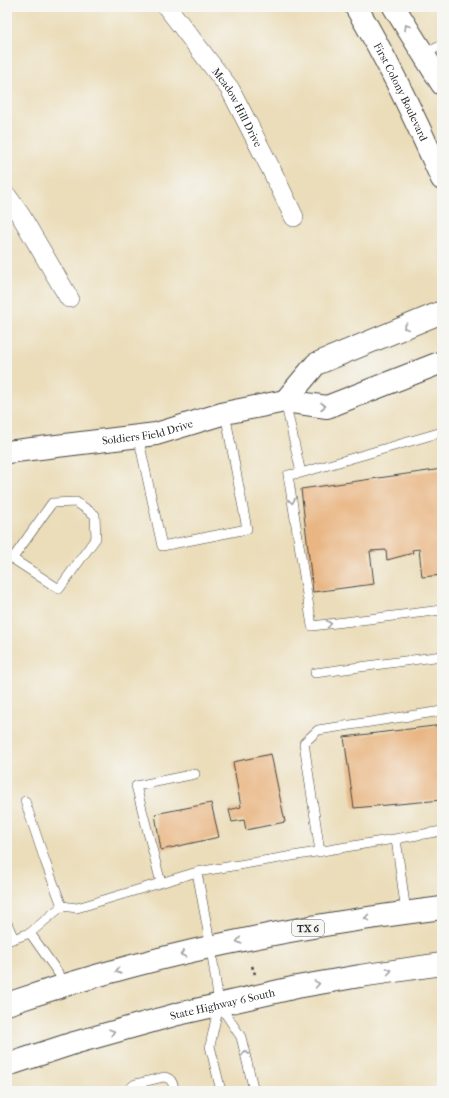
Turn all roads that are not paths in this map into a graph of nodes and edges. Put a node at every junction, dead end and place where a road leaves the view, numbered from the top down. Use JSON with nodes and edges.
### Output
{"nodes":[{"id":1,"x":167,"y":7,"type":"edge"},
{"id":2,"x":356,"y":7,"type":"edge"},
{"id":3,"x":394,"y":7,"type":"edge"},
{"id":4,"x":433,"y":49,"type":"edge"},
{"id":5,"x":442,"y":84,"type":"edge"},
{"id":6,"x":442,"y":179,"type":"edge"},
{"id":7,"x":7,"y":196,"type":"edge"},
{"id":8,"x":294,"y":217,"type":"dead end"},
{"id":9,"x":70,"y":298,"type":"dead end"},
{"id":10,"x":442,"y":312,"type":"edge"},
{"id":11,"x":442,"y":362,"type":"edge"},
{"id":12,"x":285,"y":401,"type":"junction"},
{"id":13,"x":225,"y":413,"type":"junction"},
{"id":14,"x":442,"y":432,"type":"edge"},
{"id":15,"x":138,"y":436,"type":"junction"},
{"id":16,"x":7,"y":452,"type":"edge"},
{"id":17,"x":301,"y":473,"type":"junction"},
{"id":18,"x":10,"y":557,"type":"edge"},
{"id":19,"x":442,"y":610,"type":"edge"},
{"id":20,"x":442,"y":656,"type":"edge"},
{"id":21,"x":314,"y":673,"type":"dead end"},
{"id":22,"x":442,"y":711,"type":"edge"},
{"id":23,"x":195,"y":774,"type":"dead end"},
{"id":24,"x":25,"y":801,"type":"dead end"},
{"id":25,"x":442,"y":831,"type":"edge"},
{"id":26,"x":396,"y":839,"type":"junction"},
{"id":27,"x":320,"y":852,"type":"junction"},
{"id":28,"x":197,"y":872,"type":"junction"},
{"id":29,"x":161,"y":883,"type":"junction"},
{"id":30,"x":62,"y":906,"type":"junction"},
{"id":31,"x":442,"y":908,"type":"edge"},
{"id":32,"x":406,"y":912,"type":"junction"},
{"id":33,"x":7,"y":923,"type":"edge"},
{"id":34,"x":30,"y":933,"type":"junction"},
{"id":35,"x":10,"y":940,"type":"edge"},
{"id":36,"x":211,"y":948,"type":"junction"},
{"id":37,"x":442,"y":964,"type":"edge"},
{"id":38,"x":67,"y":985,"type":"junction"},
{"id":39,"x":7,"y":1004,"type":"edge"},
{"id":40,"x":219,"y":1004,"type":"junction"},
{"id":41,"x":7,"y":1065,"type":"edge"},
{"id":42,"x":127,"y":1091,"type":"edge"},
{"id":43,"x":175,"y":1091,"type":"edge"},
{"id":44,"x":221,"y":1091,"type":"edge"},
{"id":45,"x":254,"y":1091,"type":"edge"}],
"edges":[{"from":1,"to":8,"type":"street","name":"Meadow Hill Drive"},
{"from":2,"to":6,"type":"main road","name":"First Colony Boulevard"},
{"from":4,"to":3,"type":"main road","one_way":true},
{"from":4,"to":5,"type":"main road"},
{"from":7,"to":9,"type":"street"},
{"from":10,"to":12,"type":"main road","one_way":true},
{"from":12,"to":11,"type":"main road","name":"Soldiers Field Drive","one_way":true},
{"from":12,"to":13,"type":"main road","name":"Soldiers Field Drive"},
{"from":12,"to":17,"type":"lane"},
{"from":13,"to":15,"type":"main road","name":"Soldiers Field Drive"},
{"from":13,"to":15,"type":"lane"},
{"from":14,"to":17,"type":"lane"},
{"from":15,"to":16,"type":"main road","name":"Soldiers Field Drive"},
{"from":17,"to":19,"type":"lane","one_way":true},
{"from":18,"to":18,"type":"lane"},
{"from":20,"to":21,"type":"lane"},
{"from":22,"to":27,"type":"lane"},
{"from":23,"to":29,"type":"lane"},
{"from":24,"to":30,"type":"lane"},
{"from":25,"to":26,"type":"lane"},
{"from":26,"to":27,"type":"lane"},
{"from":26,"to":32,"type":"lane"},
{"from":27,"to":28,"type":"lane"},
{"from":28,"to":29,"type":"lane"},
{"from":28,"to":36,"type":"lane"},
{"from":29,"to":30,"type":"lane"},
{"from":30,"to":34,"type":"lane"},
{"from":31,"to":32,"type":"main road","number":"TX 6"},
{"from":32,"to":36,"type":"main road","number":"TX 6","one_way":true},
{"from":33,"to":35,"type":"lane"},
{"from":34,"to":35,"type":"lane"},
{"from":34,"to":38,"type":"lane"},
{"from":36,"to":38,"type":"main road","number":"TX 6","one_way":true},
{"from":36,"to":40,"type":"lane"},
{"from":40,"to":37,"type":"main road","name":"State Highway 6 South","one_way":true},
{"from":38,"to":39,"type":"main road","number":"TX 6"},
{"from":41,"to":40,"type":"main road","name":"State Highway 6 South","one_way":true},
{"from":40,"to":44,"type":"lane"},
{"from":45,"to":40,"type":"lane","one_way":true},
{"from":42,"to":43,"type":"lane"}]}
